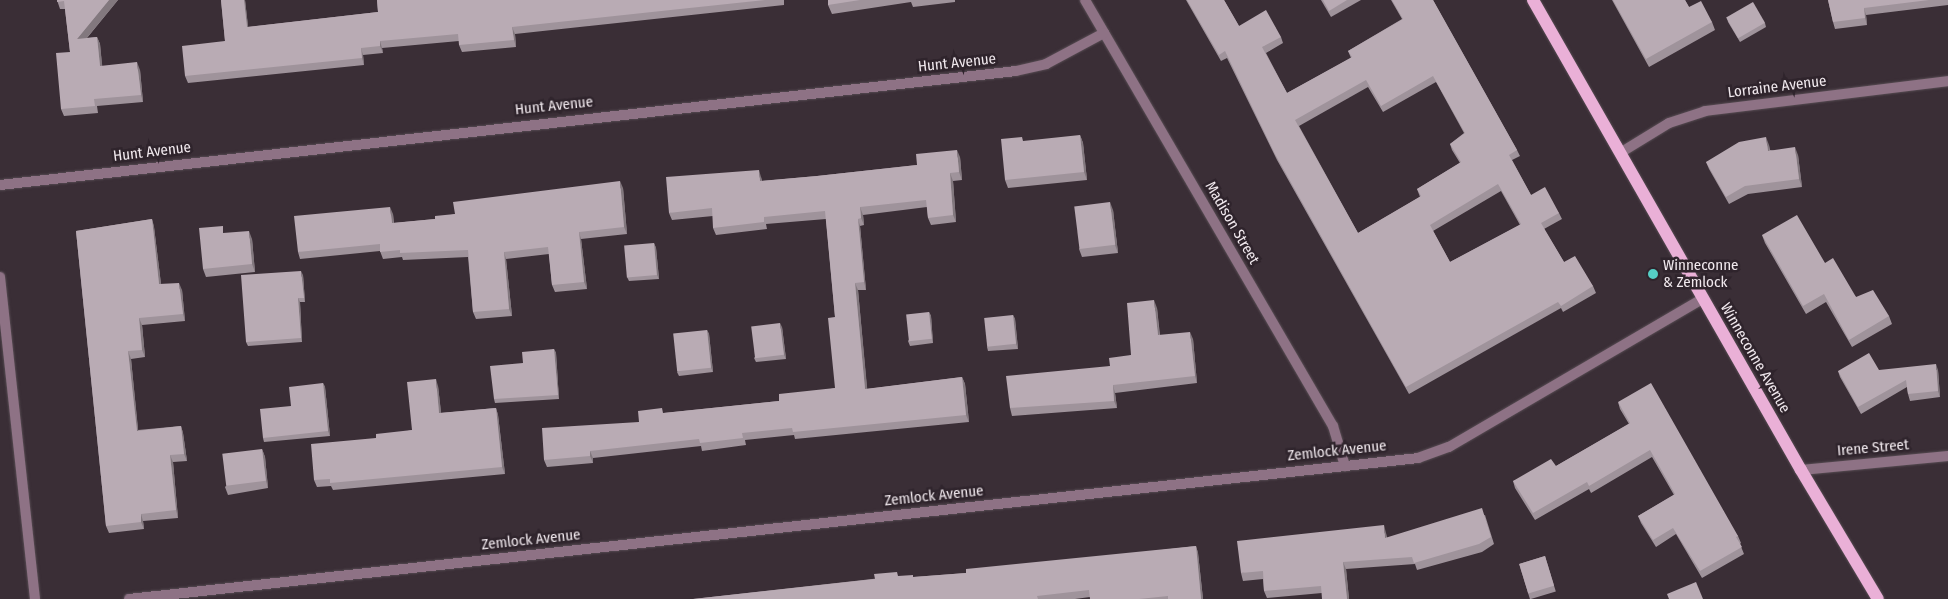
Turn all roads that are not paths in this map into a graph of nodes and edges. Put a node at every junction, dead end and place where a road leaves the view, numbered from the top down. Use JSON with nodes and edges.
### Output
{"nodes":[{"id":1,"x":1085,"y":0,"type":"edge"},
{"id":2,"x":1533,"y":0,"type":"edge"},
{"id":3,"x":1104,"y":33,"type":"junction"},
{"id":4,"x":1948,"y":81,"type":"edge"},
{"id":5,"x":1620,"y":153,"type":"junction"},
{"id":6,"x":0,"y":185,"type":"edge"},
{"id":7,"x":0,"y":277,"type":"edge"},
{"id":8,"x":1702,"y":298,"type":"junction"},
{"id":9,"x":1948,"y":456,"type":"edge"},
{"id":10,"x":1345,"y":466,"type":"junction"},
{"id":11,"x":1801,"y":470,"type":"junction"},
{"id":12,"x":35,"y":599,"type":"edge"},
{"id":13,"x":129,"y":599,"type":"edge"},
{"id":14,"x":1878,"y":599,"type":"edge"}],
"edges":[{"from":1,"to":3,"type":"street","name":"Madison Street"},
{"from":2,"to":5,"type":"main road","name":"Winneconne Avenue"},
{"from":3,"to":6,"type":"street","name":"Hunt Avenue"},
{"from":3,"to":10,"type":"street","name":"Madison Street"},
{"from":4,"to":5,"type":"street","name":"Lorraine Avenue"},
{"from":5,"to":8,"type":"main road","name":"Winneconne Avenue"},
{"from":7,"to":12,"type":"street"},
{"from":8,"to":10,"type":"street","name":"Zemlock Avenue"},
{"from":8,"to":11,"type":"main road","name":"Winneconne Avenue"},
{"from":9,"to":11,"type":"street","name":"Irene Street"},
{"from":10,"to":13,"type":"street","name":"Zemlock Avenue"},
{"from":11,"to":14,"type":"main road","name":"Winneconne Avenue"}]}
